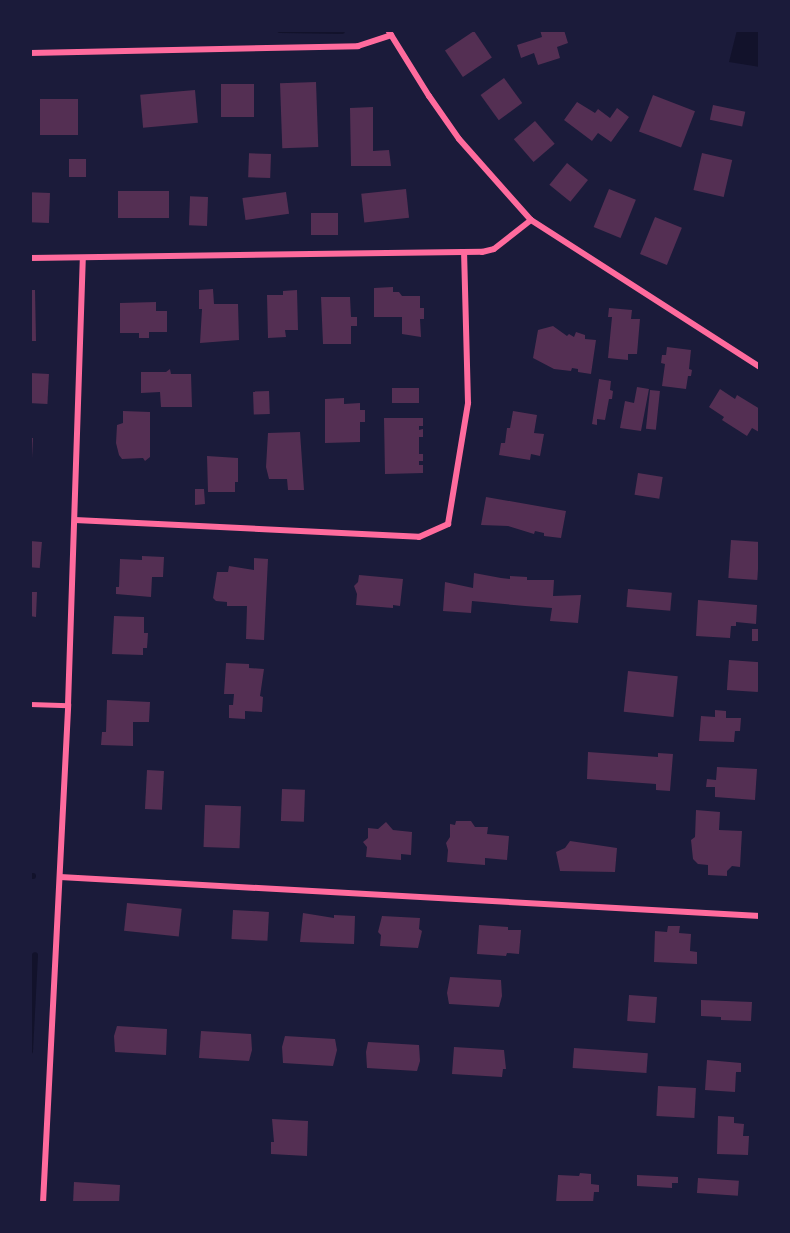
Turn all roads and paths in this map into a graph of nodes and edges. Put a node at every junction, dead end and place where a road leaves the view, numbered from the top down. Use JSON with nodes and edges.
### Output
{"nodes":[{"id":1,"x":389,"y":33,"type":"edge"},
{"id":2,"x":30,"y":52,"type":"edge"},
{"id":3,"x":531,"y":220,"type":"junction"},
{"id":4,"x":464,"y":253,"type":"junction"},
{"id":5,"x":30,"y":258,"type":"edge"},
{"id":6,"x":83,"y":258,"type":"junction"},
{"id":7,"x":760,"y":368,"type":"edge"},
{"id":8,"x":75,"y":520,"type":"junction"},
{"id":9,"x":30,"y":704,"type":"edge"},
{"id":10,"x":68,"y":705,"type":"junction"},
{"id":11,"x":60,"y":877,"type":"junction"},
{"id":12,"x":760,"y":916,"type":"edge"},
{"id":13,"x":43,"y":1203,"type":"edge"}],
"edges":[{"from":1,"to":2,"type":"street"},
{"from":1,"to":3,"type":"street"},
{"from":3,"to":4,"type":"street"},
{"from":3,"to":7,"type":"street"},
{"from":4,"to":6,"type":"street"},
{"from":4,"to":8,"type":"street"},
{"from":5,"to":6,"type":"street"},
{"from":6,"to":8,"type":"street"},
{"from":8,"to":10,"type":"street"},
{"from":9,"to":10,"type":"lane"},
{"from":10,"to":11,"type":"street"},
{"from":11,"to":12,"type":"street"},
{"from":11,"to":13,"type":"street"}]}
